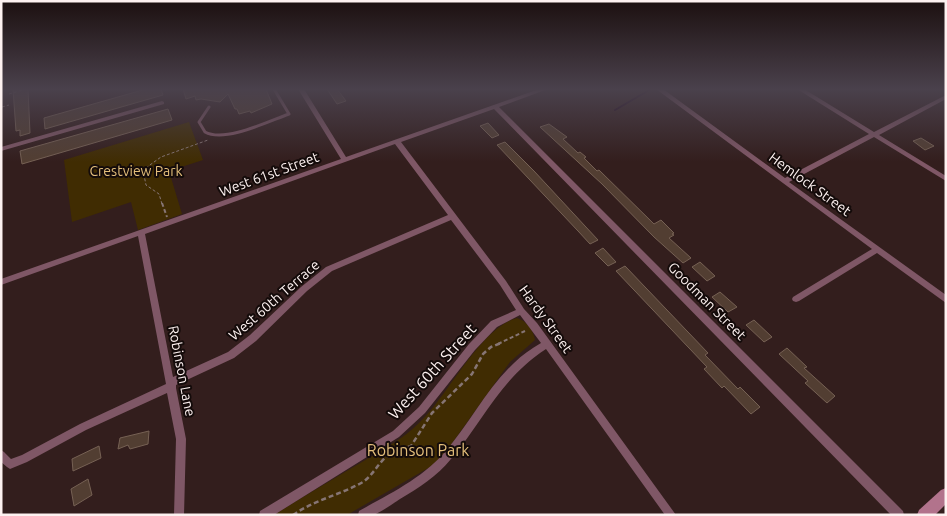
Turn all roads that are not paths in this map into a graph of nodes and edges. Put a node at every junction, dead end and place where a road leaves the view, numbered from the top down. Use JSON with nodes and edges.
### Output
{"nodes":[{"id":1,"x":127,"y":113,"type":"edge"},
{"id":2,"x":205,"y":113,"type":"edge"},
{"id":3,"x":288,"y":113,"type":"edge"},
{"id":4,"x":315,"y":113,"type":"edge"},
{"id":5,"x":479,"y":113,"type":"edge"},
{"id":6,"x":502,"y":113,"type":"edge"},
{"id":7,"x":691,"y":113,"type":"edge"},
{"id":8,"x":839,"y":113,"type":"edge"},
{"id":9,"x":914,"y":113,"type":"edge"},
{"id":10,"x":873,"y":134,"type":"junction"},
{"id":11,"x":397,"y":142,"type":"junction"},
{"id":12,"x":1,"y":149,"type":"edge"},
{"id":13,"x":345,"y":160,"type":"junction"},
{"id":14,"x":946,"y":179,"type":"edge"},
{"id":15,"x":785,"y":181,"type":"junction"},
{"id":16,"x":453,"y":216,"type":"junction"},
{"id":17,"x":141,"y":233,"type":"junction"},
{"id":18,"x":878,"y":249,"type":"junction"},
{"id":19,"x":1,"y":282,"type":"edge"},
{"id":20,"x":796,"y":299,"type":"dead end"},
{"id":21,"x":946,"y":300,"type":"edge"},
{"id":22,"x":521,"y":311,"type":"junction"},
{"id":23,"x":546,"y":344,"type":"junction"},
{"id":24,"x":171,"y":385,"type":"junction"},
{"id":25,"x":1,"y":455,"type":"edge"},
{"id":26,"x":946,"y":495,"type":"edge"},
{"id":27,"x":933,"y":512,"type":"edge"},
{"id":28,"x":179,"y":515,"type":"edge"},
{"id":29,"x":264,"y":515,"type":"edge"},
{"id":30,"x":362,"y":515,"type":"edge"},
{"id":31,"x":671,"y":515,"type":"edge"},
{"id":32,"x":899,"y":515,"type":"edge"}],
"edges":[{"from":1,"to":12,"type":"street"},
{"from":2,"to":3,"type":"lane"},
{"from":4,"to":13,"type":"street"},
{"from":5,"to":11,"type":"street","name":"West 61st Street"},
{"from":6,"to":32,"type":"street","name":"Goodman Street"},
{"from":7,"to":15,"type":"street","name":"Hemlock Street"},
{"from":8,"to":10,"type":"street"},
{"from":9,"to":10,"type":"street"},
{"from":10,"to":14,"type":"street"},
{"from":10,"to":15,"type":"street"},
{"from":11,"to":13,"type":"street","name":"West 61st Street"},
{"from":11,"to":16,"type":"street","name":"Hardy Street"},
{"from":13,"to":17,"type":"street","name":"West 61st Street"},
{"from":15,"to":18,"type":"street","name":"Hemlock Street"},
{"from":16,"to":22,"type":"street","name":"Hardy Street"},
{"from":16,"to":24,"type":"street","name":"West 60th Terrace"},
{"from":17,"to":19,"type":"street","name":"West 61st Street"},
{"from":17,"to":24,"type":"street","name":"Robinson Lane"},
{"from":18,"to":20,"type":"street"},
{"from":18,"to":21,"type":"street","name":"Hemlock Street"},
{"from":22,"to":23,"type":"street","name":"Hardy Street"},
{"from":22,"to":29,"type":"street","name":"West 60th Street"},
{"from":23,"to":30,"type":"street"},
{"from":23,"to":31,"type":"street","name":"Hardy Street"},
{"from":24,"to":25,"type":"street","name":"West 60th Terrace"},
{"from":24,"to":28,"type":"street","name":"Robinson Lane"},
{"from":26,"to":27,"type":"main road"}]}
